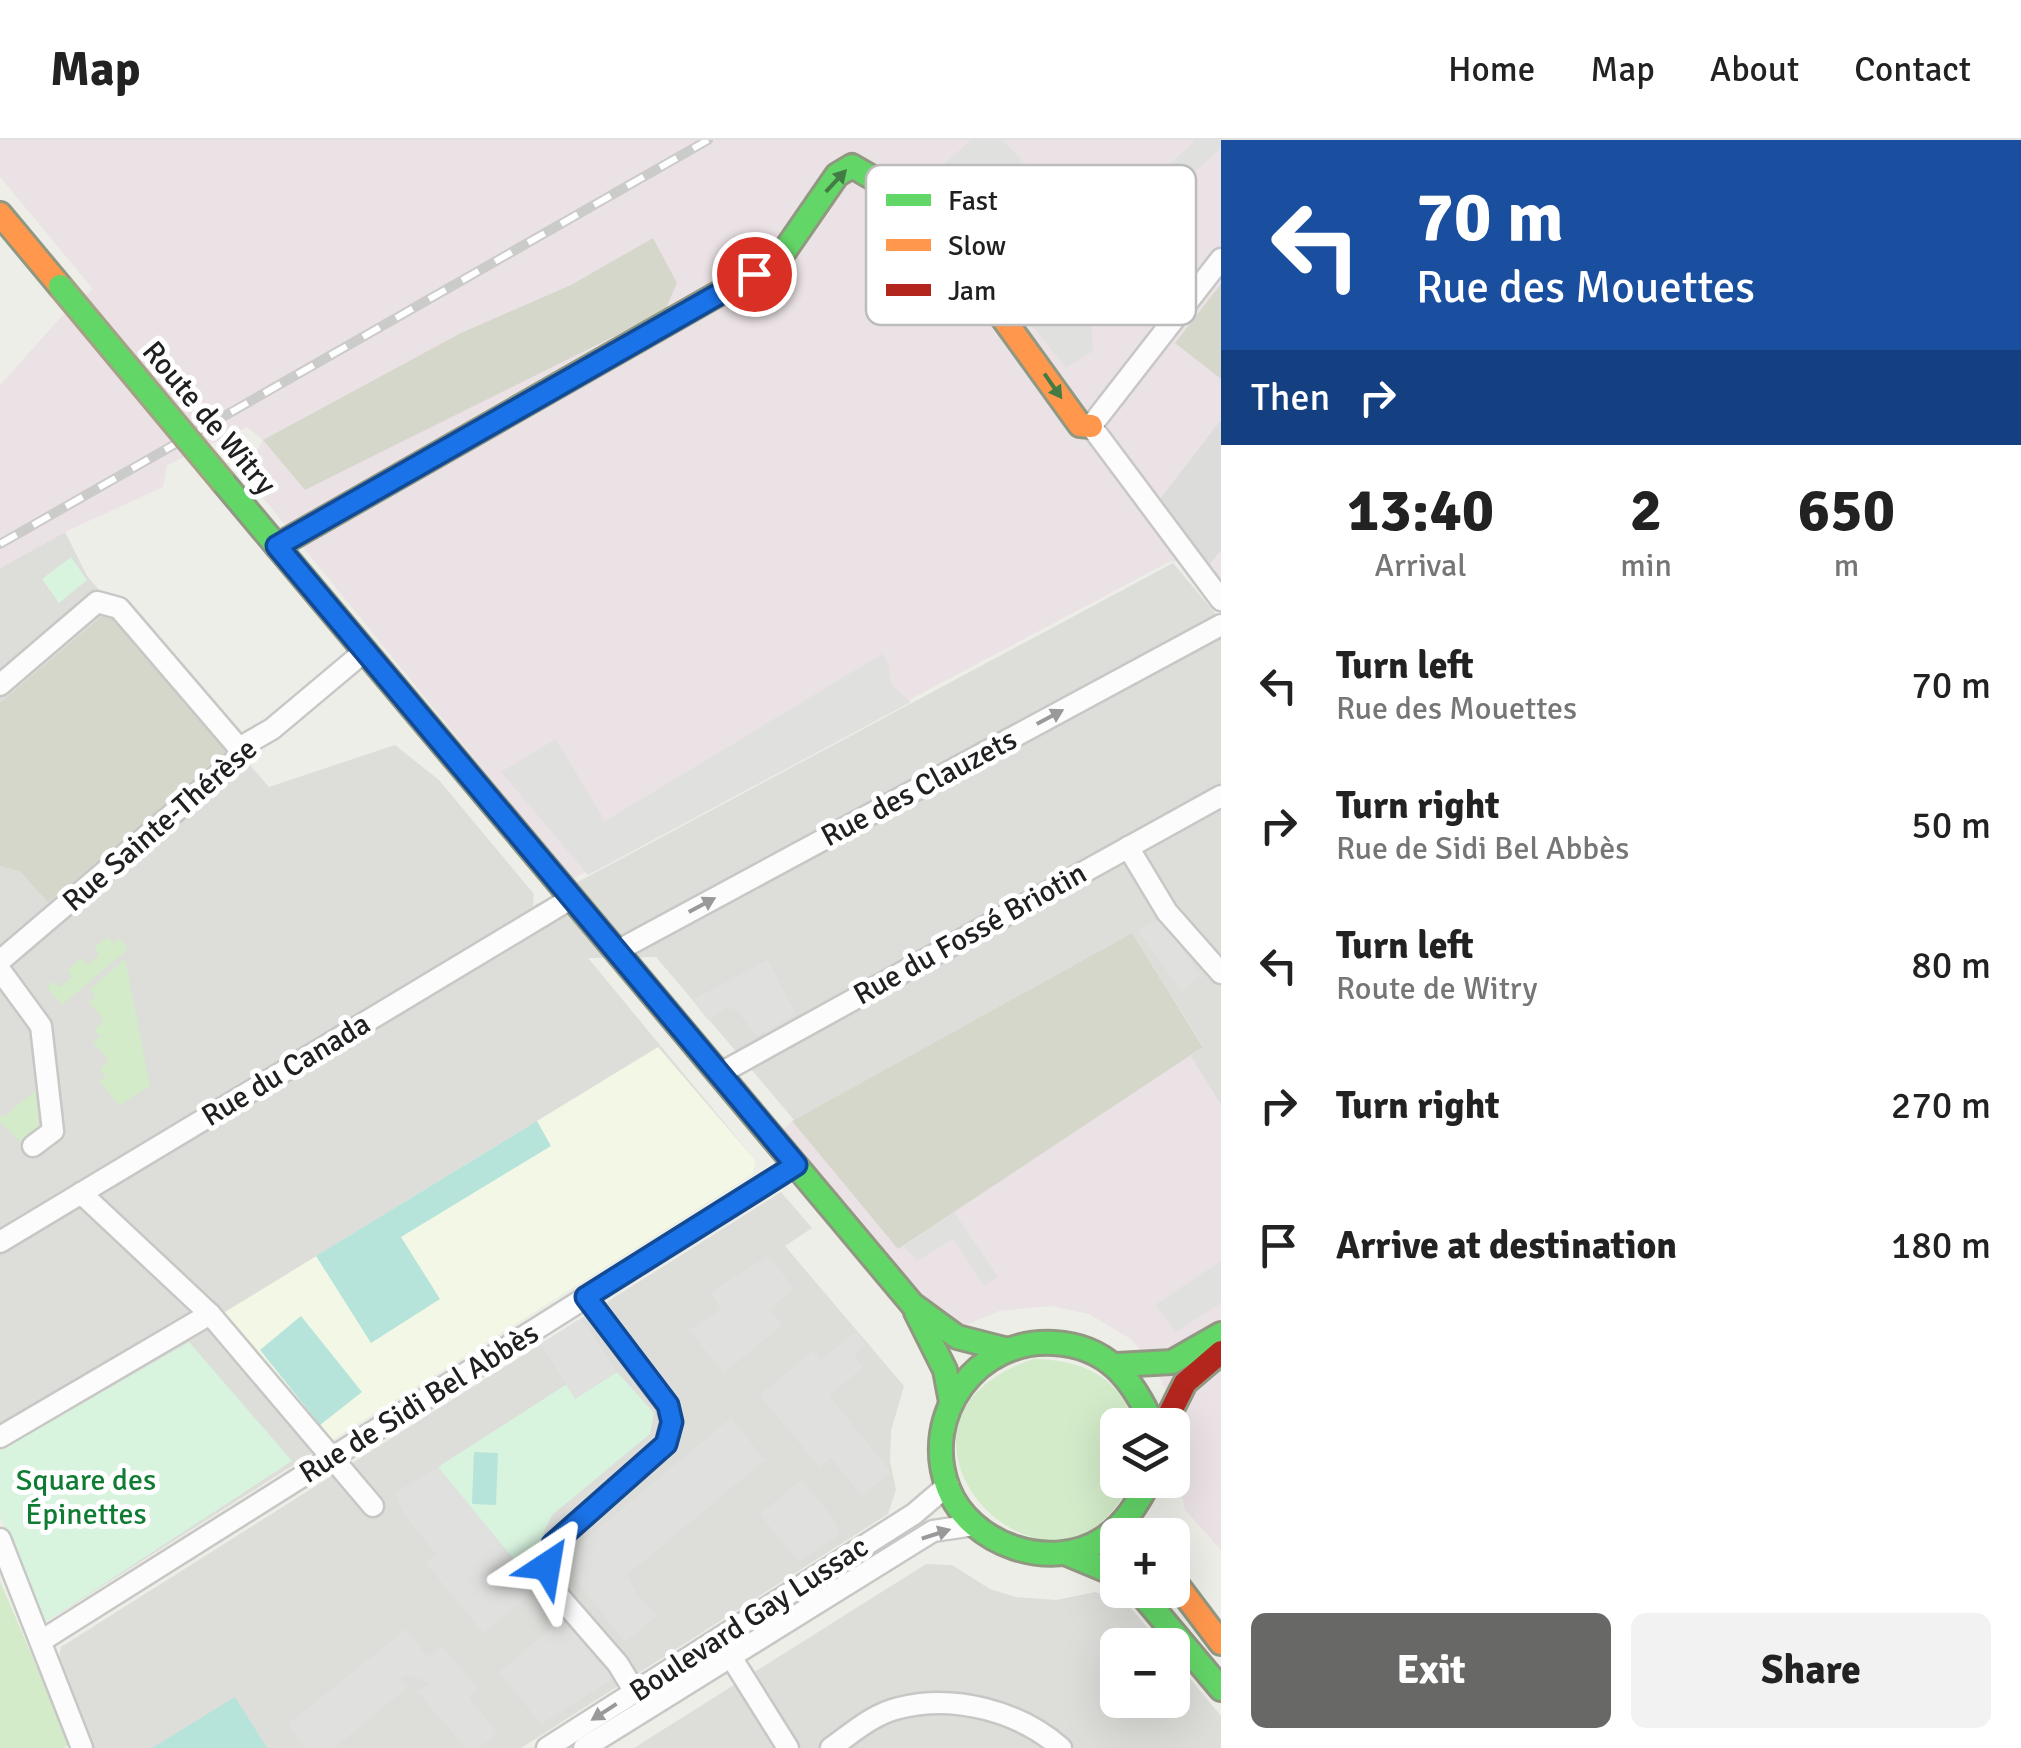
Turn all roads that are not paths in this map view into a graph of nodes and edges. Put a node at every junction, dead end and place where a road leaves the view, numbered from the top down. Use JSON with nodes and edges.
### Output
{"nodes":[{"id":1,"x":866,"y":168,"type":"edge"},
{"id":2,"x":0,"y":214,"type":"edge"},
{"id":3,"x":1221,"y":258,"type":"edge"},
{"id":4,"x":1196,"y":291,"type":"edge"},
{"id":5,"x":1009,"y":325,"type":"edge"},
{"id":6,"x":1170,"y":325,"type":"edge"},
{"id":7,"x":1092,"y":426,"type":"junction"},
{"id":8,"x":277,"y":546,"type":"junction"},
{"id":9,"x":1221,"y":600,"type":"edge"},
{"id":10,"x":1221,"y":625,"type":"edge"},
{"id":11,"x":365,"y":651,"type":"junction"},
{"id":12,"x":0,"y":685,"type":"edge"},
{"id":13,"x":239,"y":748,"type":"junction"},
{"id":14,"x":1221,"y":796,"type":"edge"},
{"id":15,"x":1128,"y":847,"type":"junction"},
{"id":16,"x":572,"y":898,"type":"junction"},
{"id":17,"x":617,"y":952,"type":"junction"},
{"id":18,"x":0,"y":961,"type":"edge"},
{"id":19,"x":0,"y":970,"type":"edge"},
{"id":20,"x":1221,"y":973,"type":"edge"},
{"id":21,"x":719,"y":1074,"type":"junction"},
{"id":22,"x":33,"y":1146,"type":"dead end"},
{"id":23,"x":796,"y":1165,"type":"junction"},
{"id":24,"x":82,"y":1192,"type":"junction"},
{"id":25,"x":0,"y":1242,"type":"edge"},
{"id":26,"x":586,"y":1297,"type":"junction"},
{"id":27,"x":912,"y":1304,"type":"junction"},
{"id":28,"x":210,"y":1314,"type":"junction"},
{"id":29,"x":1221,"y":1334,"type":"edge"},
{"id":30,"x":1004,"y":1349,"type":"junction"},
{"id":31,"x":1221,"y":1352,"type":"edge"},
{"id":32,"x":1117,"y":1365,"type":"junction"},
{"id":33,"x":951,"y":1402,"type":"junction"},
{"id":34,"x":1146,"y":1408,"type":"edge"},
{"id":35,"x":1169,"y":1408,"type":"edge"},
{"id":36,"x":0,"y":1436,"type":"edge"},
{"id":37,"x":334,"y":1458,"type":"junction"},
{"id":38,"x":948,"y":1485,"type":"junction"},
{"id":39,"x":1141,"y":1498,"type":"edge"},
{"id":40,"x":1139,"y":1503,"type":"junction"},
{"id":41,"x":373,"y":1506,"type":"dead end"},
{"id":42,"x":1142,"y":1518,"type":"edge"},
{"id":43,"x":974,"y":1525,"type":"junction"},
{"id":44,"x":0,"y":1539,"type":"edge"},
{"id":45,"x":1066,"y":1553,"type":"junction"},
{"id":46,"x":1100,"y":1567,"type":"edge"},
{"id":47,"x":1190,"y":1602,"type":"edge"},
{"id":48,"x":1153,"y":1608,"type":"edge"},
{"id":49,"x":41,"y":1640,"type":"junction"},
{"id":50,"x":1220,"y":1641,"type":"edge"},
{"id":51,"x":731,"y":1656,"type":"junction"},
{"id":52,"x":1221,"y":1689,"type":"edge"},
{"id":53,"x":635,"y":1692,"type":"junction"},
{"id":54,"x":82,"y":1748,"type":"edge"},
{"id":55,"x":547,"y":1748,"type":"edge"},
{"id":56,"x":584,"y":1748,"type":"edge"},
{"id":57,"x":788,"y":1748,"type":"edge"},
{"id":58,"x":831,"y":1748,"type":"edge"},
{"id":59,"x":1062,"y":1748,"type":"edge"}],
"edges":[{"from":8,"to":1,"type":"main road","one_way":true},
{"from":2,"to":8,"type":"main road","name":"Route de Witry","bridge":true},
{"from":3,"to":4,"type":"street"},
{"from":5,"to":7,"type":"main road","one_way":true},
{"from":6,"to":7,"type":"street"},
{"from":7,"to":9,"type":"street"},
{"from":8,"to":11,"type":"main road","name":"Route de Witry"},
{"from":17,"to":10,"type":"street","name":"Rue des Clauzets","one_way":true},
{"from":11,"to":13,"type":"street","name":"Rue Sainte-Thérèse"},
{"from":11,"to":16,"type":"main road","name":"Route de Witry"},
{"from":12,"to":13,"type":"street"},
{"from":13,"to":18,"type":"street","name":"Rue Sainte-Thérèse"},
{"from":14,"to":15,"type":"street","name":"Rue du Fossé Briotin"},
{"from":15,"to":20,"type":"street"},
{"from":15,"to":21,"type":"street","name":"Rue du Fossé Briotin"},
{"from":16,"to":17,"type":"main road","name":"Route de Witry"},
{"from":16,"to":24,"type":"street","name":"Rue du Canada"},
{"from":17,"to":21,"type":"main road","name":"Route de Witry"},
{"from":19,"to":22,"type":"street"},
{"from":21,"to":23,"type":"main road","name":"Route de Witry"},
{"from":23,"to":26,"type":"street","name":"Rue de Sidi Bel Abbès"},
{"from":23,"to":27,"type":"main road","name":"Route de Witry"},
{"from":24,"to":25,"type":"street","name":"Rue du Canada"},
{"from":24,"to":28,"type":"street"},
{"from":26,"to":37,"type":"street","name":"Rue de Sidi Bel Abbès"},
{"from":26,"to":53,"type":"street"},
{"from":27,"to":30,"type":"main road","name":"Route de Witry"},
{"from":27,"to":33,"type":"main road","name":"Route de Witry"},
{"from":28,"to":36,"type":"street"},
{"from":28,"to":37,"type":"street"},
{"from":29,"to":32,"type":"main road"},
{"from":30,"to":32,"type":"main road"},
{"from":30,"to":33,"type":"main road"},
{"from":31,"to":35,"type":"main road"},
{"from":32,"to":34,"type":"main road"},
{"from":33,"to":38,"type":"main road"},
{"from":37,"to":41,"type":"street"},
{"from":37,"to":49,"type":"street","name":"Rue de Sidi Bel Abbès"},
{"from":38,"to":43,"type":"main road"},
{"from":38,"to":53,"type":"street","name":"Boulevard Gay Lussac"},
{"from":39,"to":40,"type":"main road"},
{"from":40,"to":42,"type":"main road"},
{"from":40,"to":45,"type":"main road"},
{"from":43,"to":45,"type":"main road"},
{"from":51,"to":43,"type":"street","name":"Boulevard Gay Lussac","one_way":true},
{"from":44,"to":49,"type":"street"},
{"from":45,"to":46,"type":"main road"},
{"from":47,"to":50,"type":"main road"},
{"from":48,"to":52,"type":"main road"},
{"from":49,"to":54,"type":"street"},
{"from":51,"to":56,"type":"street","name":"Boulevard Gay Lussac"},
{"from":51,"to":57,"type":"street"},
{"from":53,"to":55,"type":"street","name":"Boulevard Gay Lussac","one_way":true},
{"from":58,"to":59,"type":"street"}]}
